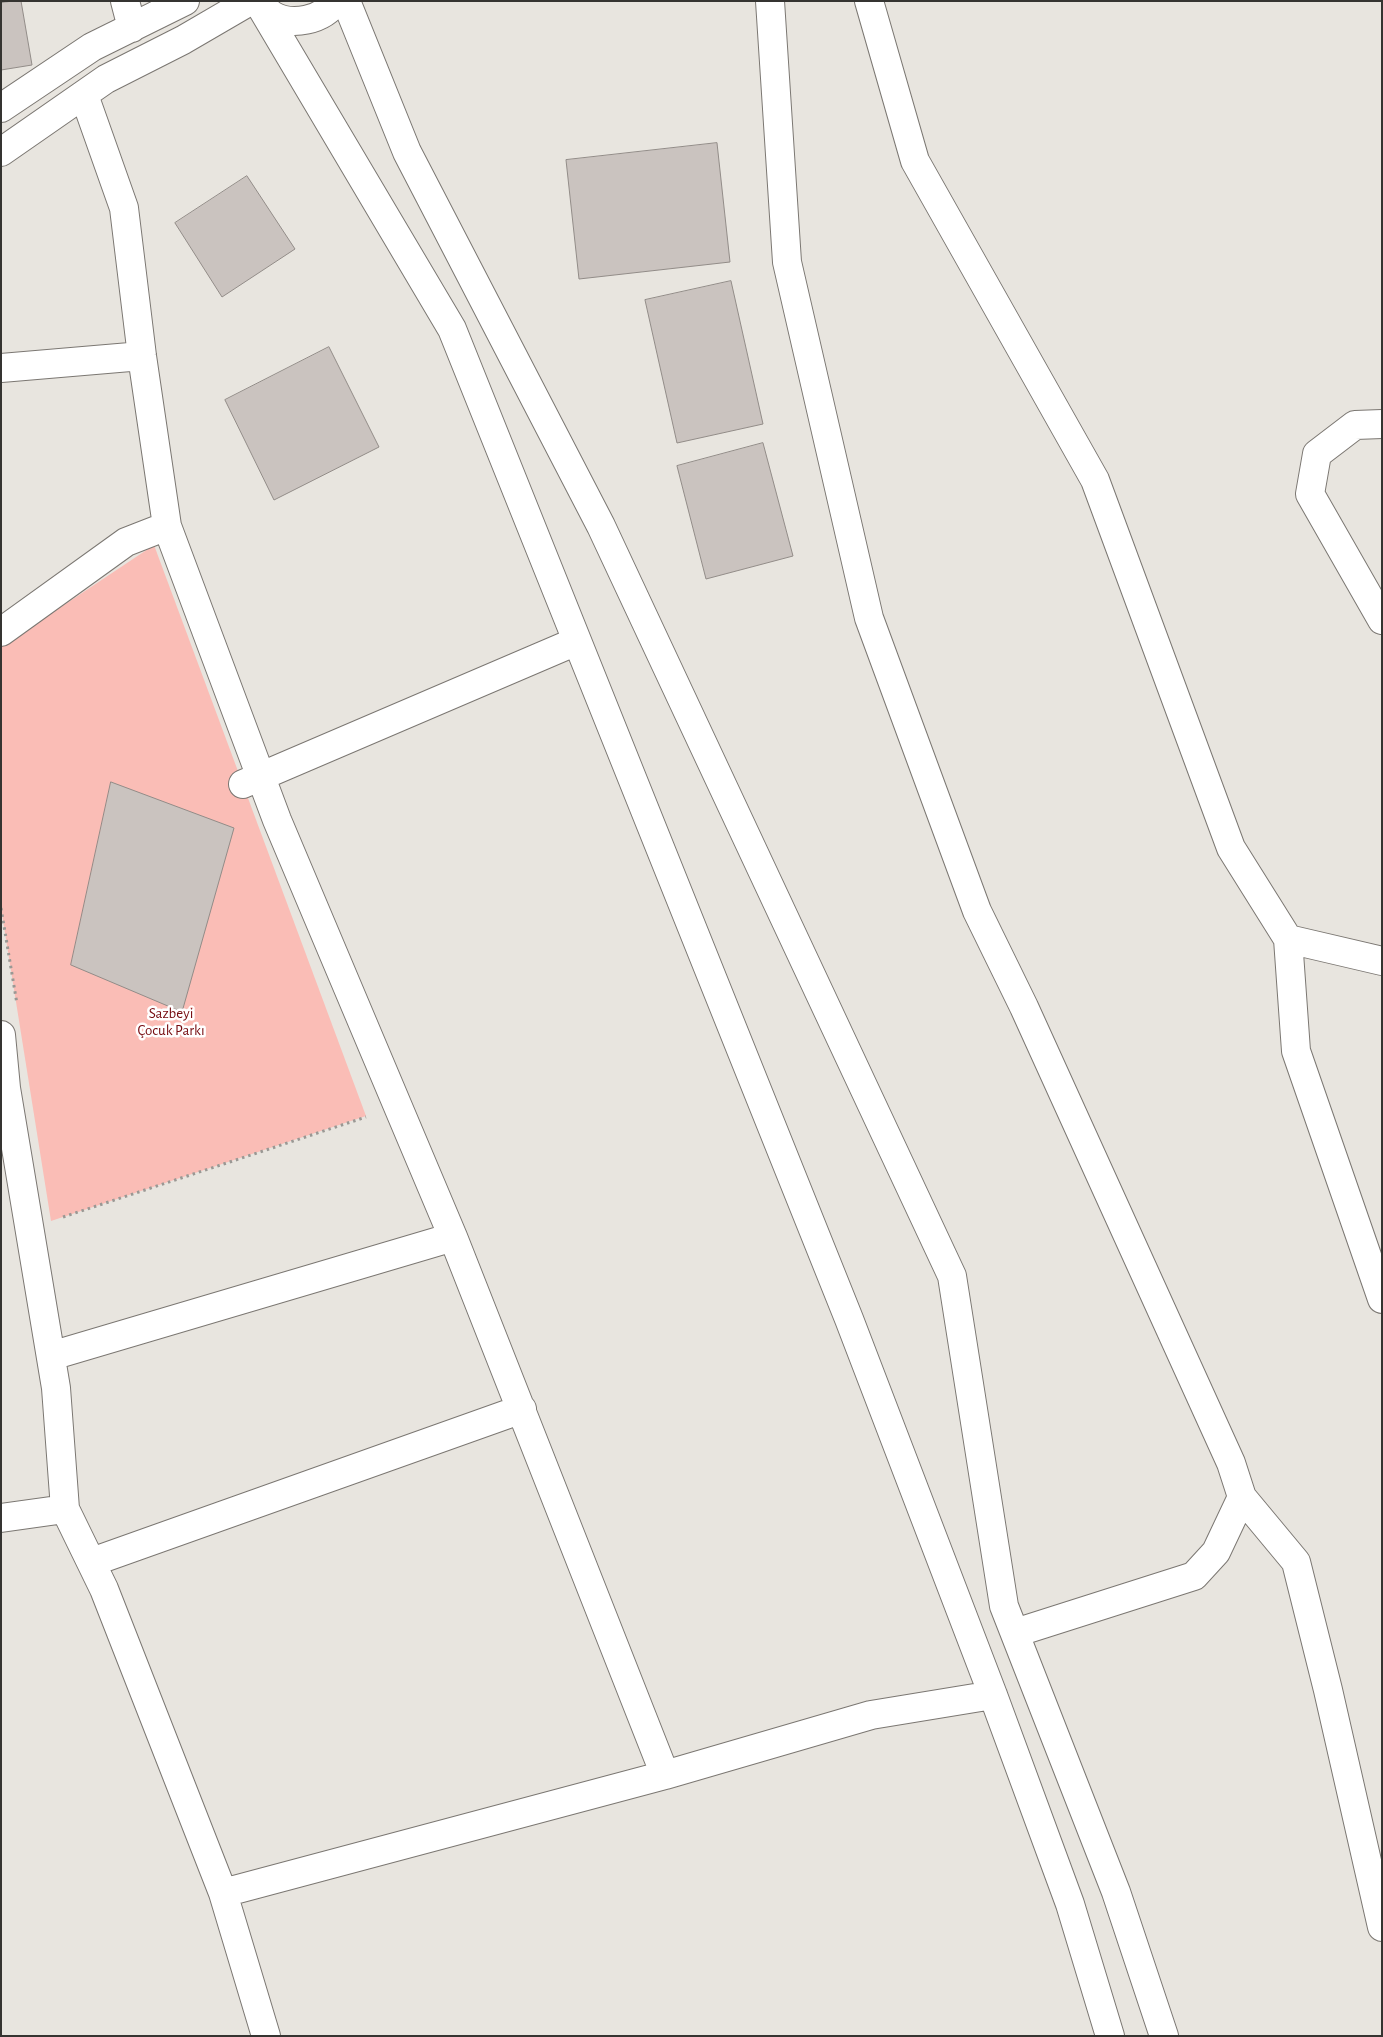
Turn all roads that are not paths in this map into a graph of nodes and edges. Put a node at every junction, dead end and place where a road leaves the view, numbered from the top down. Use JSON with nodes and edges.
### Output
{"nodes":[{"id":1,"x":125,"y":1,"type":"edge"},
{"id":2,"x":185,"y":1,"type":"edge"},
{"id":3,"x":336,"y":1,"type":"edge"},
{"id":4,"x":346,"y":1,"type":"edge"},
{"id":5,"x":770,"y":1,"type":"edge"},
{"id":6,"x":870,"y":1,"type":"edge"},
{"id":7,"x":256,"y":2,"type":"edge"},
{"id":8,"x":132,"y":28,"type":"junction"},
{"id":9,"x":84,"y":95,"type":"junction"},
{"id":10,"x":1,"y":108,"type":"edge"},
{"id":11,"x":1,"y":152,"type":"edge"},
{"id":12,"x":142,"y":356,"type":"junction"},
{"id":13,"x":1,"y":368,"type":"edge"},
{"id":14,"x":1382,"y":424,"type":"edge"},
{"id":15,"x":167,"y":526,"type":"junction"},
{"id":16,"x":1382,"y":620,"type":"edge"},
{"id":17,"x":1,"y":632,"type":"edge"},
{"id":18,"x":577,"y":641,"type":"junction"},
{"id":19,"x":251,"y":780,"type":"junction"},
{"id":20,"x":1288,"y":939,"type":"junction"},
{"id":21,"x":1382,"y":961,"type":"edge"},
{"id":22,"x":1,"y":1035,"type":"edge"},
{"id":23,"x":453,"y":1236,"type":"junction"},
{"id":24,"x":1382,"y":1299,"type":"edge"},
{"id":25,"x":51,"y":1356,"type":"junction"},
{"id":26,"x":522,"y":1409,"type":"junction"},
{"id":27,"x":1242,"y":1498,"type":"junction"},
{"id":28,"x":66,"y":1508,"type":"junction"},
{"id":29,"x":1,"y":1518,"type":"edge"},
{"id":30,"x":92,"y":1562,"type":"junction"},
{"id":31,"x":1014,"y":1633,"type":"junction"},
{"id":32,"x":993,"y":1695,"type":"junction"},
{"id":33,"x":665,"y":1775,"type":"junction"},
{"id":34,"x":223,"y":1894,"type":"junction"},
{"id":35,"x":1382,"y":1927,"type":"edge"},
{"id":36,"x":266,"y":2036,"type":"edge"},
{"id":37,"x":1110,"y":2036,"type":"edge"},
{"id":38,"x":1164,"y":2036,"type":"edge"}],
"edges":[{"from":1,"to":8,"type":"street"},
{"from":2,"to":8,"type":"street"},
{"from":3,"to":7,"type":"street"},
{"from":4,"to":31,"type":"street"},
{"from":5,"to":27,"type":"street"},
{"from":6,"to":20,"type":"street"},
{"from":7,"to":9,"type":"street"},
{"from":7,"to":18,"type":"street"},
{"from":8,"to":10,"type":"street"},
{"from":9,"to":11,"type":"street"},
{"from":9,"to":12,"type":"street"},
{"from":12,"to":13,"type":"street"},
{"from":12,"to":15,"type":"street"},
{"from":14,"to":16,"type":"street"},
{"from":15,"to":17,"type":"street"},
{"from":15,"to":19,"type":"street"},
{"from":18,"to":19,"type":"street"},
{"from":18,"to":32,"type":"street"},
{"from":19,"to":23,"type":"street"},
{"from":20,"to":21,"type":"street"},
{"from":20,"to":24,"type":"street"},
{"from":22,"to":25,"type":"street"},
{"from":23,"to":25,"type":"street"},
{"from":23,"to":26,"type":"street"},
{"from":25,"to":28,"type":"street"},
{"from":26,"to":30,"type":"street"},
{"from":26,"to":33,"type":"street"},
{"from":27,"to":31,"type":"street"},
{"from":27,"to":35,"type":"street"},
{"from":28,"to":29,"type":"street"},
{"from":28,"to":30,"type":"street"},
{"from":30,"to":34,"type":"street"},
{"from":31,"to":38,"type":"street"},
{"from":32,"to":33,"type":"street"},
{"from":32,"to":37,"type":"street"},
{"from":33,"to":34,"type":"street"},
{"from":34,"to":36,"type":"street"}]}
